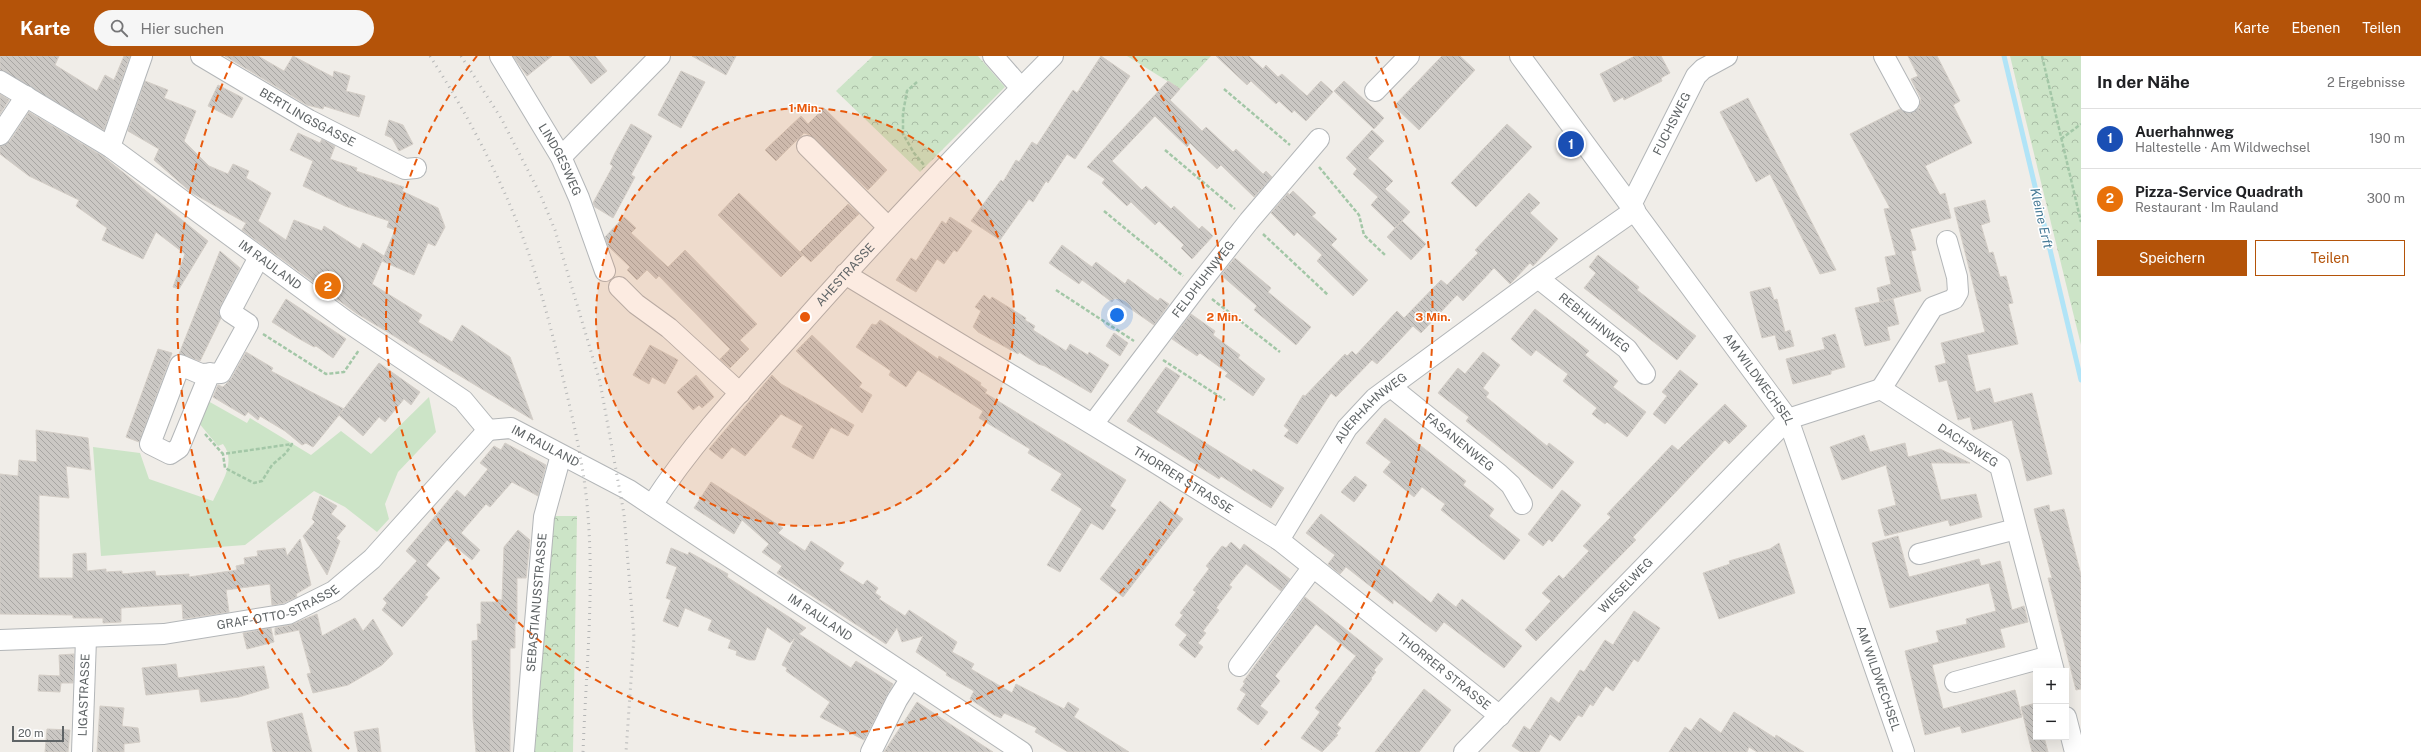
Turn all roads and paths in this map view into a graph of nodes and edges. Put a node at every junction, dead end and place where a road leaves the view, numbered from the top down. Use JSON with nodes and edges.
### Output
{"nodes":[{"id":1,"x":142,"y":56,"type":"edge"},
{"id":2,"x":201,"y":56,"type":"edge"},
{"id":3,"x":500,"y":56,"type":"edge"},
{"id":4,"x":660,"y":56,"type":"edge"},
{"id":5,"x":993,"y":56,"type":"edge"},
{"id":6,"x":1053,"y":56,"type":"edge"},
{"id":7,"x":1409,"y":56,"type":"edge"},
{"id":8,"x":1520,"y":56,"type":"edge"},
{"id":9,"x":1727,"y":56,"type":"edge"},
{"id":10,"x":1884,"y":56,"type":"edge"},
{"id":11,"x":2042,"y":56,"type":"edge"},
{"id":12,"x":0,"y":81,"type":"edge"},
{"id":13,"x":917,"y":82,"type":"dead end"},
{"id":14,"x":1021,"y":88,"type":"junction"},
{"id":15,"x":1375,"y":91,"type":"dead end"},
{"id":16,"x":26,"y":96,"type":"junction"},
{"id":17,"x":1909,"y":102,"type":"dead end"},
{"id":18,"x":2081,"y":124,"type":"edge"},
{"id":19,"x":0,"y":135,"type":"edge"},
{"id":20,"x":1319,"y":139,"type":"dead end"},
{"id":21,"x":2061,"y":140,"type":"junction"},
{"id":22,"x":806,"y":146,"type":"dead end"},
{"id":23,"x":110,"y":147,"type":"junction"},
{"id":24,"x":561,"y":157,"type":"junction"},
{"id":25,"x":416,"y":168,"type":"dead end"},
{"id":26,"x":934,"y":177,"type":"junction"},
{"id":27,"x":1633,"y":208,"type":"junction"},
{"id":28,"x":1104,"y":211,"type":"dead end"},
{"id":29,"x":2081,"y":222,"type":"edge"},
{"id":30,"x":888,"y":227,"type":"junction"},
{"id":31,"x":1947,"y":241,"type":"dead end"},
{"id":32,"x":259,"y":257,"type":"junction"},
{"id":33,"x":605,"y":271,"type":"dead end"},
{"id":34,"x":845,"y":274,"type":"junction"},
{"id":35,"x":1538,"y":278,"type":"junction"},
{"id":36,"x":619,"y":287,"type":"dead end"},
{"id":37,"x":1197,"y":287,"type":"junction"},
{"id":38,"x":248,"y":324,"type":"junction"},
{"id":39,"x":368,"y":337,"type":"junction"},
{"id":40,"x":1280,"y":352,"type":"dead end"},
{"id":41,"x":210,"y":373,"type":"junction"},
{"id":42,"x":1645,"y":374,"type":"dead end"},
{"id":43,"x":1391,"y":387,"type":"junction"},
{"id":44,"x":1881,"y":389,"type":"junction"},
{"id":45,"x":740,"y":393,"type":"junction"},
{"id":46,"x":191,"y":419,"type":"junction"},
{"id":47,"x":1788,"y":419,"type":"junction"},
{"id":48,"x":1093,"y":424,"type":"junction"},
{"id":49,"x":488,"y":430,"type":"junction"},
{"id":50,"x":223,"y":454,"type":"junction"},
{"id":51,"x":561,"y":455,"type":"junction"},
{"id":52,"x":1522,"y":504,"type":"dead end"},
{"id":53,"x":652,"y":505,"type":"junction"},
{"id":54,"x":2016,"y":529,"type":"junction"},
{"id":55,"x":1279,"y":540,"type":"junction"},
{"id":56,"x":1919,"y":554,"type":"dead end"},
{"id":57,"x":1313,"y":567,"type":"junction"},
{"id":58,"x":86,"y":638,"type":"junction"},
{"id":59,"x":0,"y":640,"type":"edge"},
{"id":60,"x":2052,"y":663,"type":"edge"},
{"id":61,"x":1238,"y":666,"type":"dead end"},
{"id":62,"x":911,"y":678,"type":"junction"},
{"id":63,"x":1954,"y":682,"type":"dead end"},
{"id":64,"x":1500,"y":716,"type":"junction"},
{"id":65,"x":2069,"y":729,"type":"edge"},
{"id":66,"x":82,"y":752,"type":"edge"},
{"id":67,"x":524,"y":752,"type":"edge"},
{"id":68,"x":871,"y":752,"type":"edge"},
{"id":69,"x":1022,"y":752,"type":"edge"},
{"id":70,"x":1464,"y":752,"type":"edge"},
{"id":71,"x":1904,"y":752,"type":"edge"},
{"id":72,"x":2075,"y":752,"type":"edge"}],
"edges":[{"from":1,"to":23,"type":"street"},
{"from":2,"to":25,"type":"street","name":"BERTLINGSGASSE"},
{"from":3,"to":24,"type":"street","name":"LINDGESWEG"},
{"from":4,"to":24,"type":"street"},
{"from":5,"to":14,"type":"street"},
{"from":6,"to":14,"type":"street","name":"AHESTRASSE"},
{"from":7,"to":15,"type":"street"},
{"from":8,"to":27,"type":"street","name":"AM WILDWECHSEL"},
{"from":9,"to":27,"type":"street","name":"FUCHSWEG"},
{"from":10,"to":17,"type":"street"},
{"from":11,"to":21,"type":"path"},
{"from":12,"to":16,"type":"street","name":"IM RAULAND"},
{"from":13,"to":26,"type":"path"},
{"from":14,"to":26,"type":"street","name":"AHESTRASSE"},
{"from":16,"to":19,"type":"street"},
{"from":16,"to":23,"type":"street","name":"IM RAULAND"},
{"from":18,"to":21,"type":"path"},
{"from":20,"to":37,"type":"street","name":"FELDHUHNWEG"},
{"from":21,"to":29,"type":"path"},
{"from":22,"to":30,"type":"street"},
{"from":23,"to":32,"type":"street","name":"IM RAULAND"},
{"from":24,"to":33,"type":"street","name":"LINDGESWEG"},
{"from":26,"to":30,"type":"street","name":"AHESTRASSE"},
{"from":27,"to":35,"type":"street","name":"AUERHAHNWEG"},
{"from":27,"to":47,"type":"street","name":"AM WILDWECHSEL"},
{"from":28,"to":37,"type":"path"},
{"from":30,"to":34,"type":"street","name":"AHESTRASSE"},
{"from":31,"to":44,"type":"street"},
{"from":32,"to":38,"type":"street"},
{"from":32,"to":39,"type":"street","name":"IM RAULAND"},
{"from":34,"to":45,"type":"street","name":"AHESTRASSE"},
{"from":34,"to":48,"type":"street","name":"THORRER STRASSE"},
{"from":35,"to":42,"type":"street","name":"REBHUHNWEG"},
{"from":35,"to":43,"type":"street","name":"AUERHAHNWEG"},
{"from":36,"to":45,"type":"street"},
{"from":37,"to":40,"type":"path"},
{"from":37,"to":48,"type":"street","name":"FELDHUHNWEG"},
{"from":38,"to":39,"type":"path"},
{"from":38,"to":41,"type":"street"},
{"from":39,"to":49,"type":"street","name":"IM RAULAND"},
{"from":41,"to":46,"type":"street"},
{"from":41,"to":46,"type":"street"},
{"from":43,"to":52,"type":"street","name":"FASANENWEG"},
{"from":43,"to":55,"type":"street","name":"AUERHAHNWEG"},
{"from":44,"to":47,"type":"street"},
{"from":44,"to":54,"type":"street","name":"DACHSWEG"},
{"from":45,"to":53,"type":"street","name":"AHESTRASSE"},
{"from":46,"to":50,"type":"path"},
{"from":47,"to":64,"type":"street","name":"WIESELWEG"},
{"from":47,"to":71,"type":"street","name":"AM WILDWECHSEL"},
{"from":48,"to":55,"type":"street","name":"THORRER STRASSE"},
{"from":49,"to":51,"type":"street","name":"IM RAULAND"},
{"from":49,"to":58,"type":"street","name":"GRAF-OTTO-STRASSE"},
{"from":50,"to":50,"type":"path"},
{"from":51,"to":53,"type":"street","name":"IM RAULAND"},
{"from":51,"to":67,"type":"street","name":"SEBASTIANUSSTRASSE"},
{"from":53,"to":62,"type":"street","name":"IM RAULAND"},
{"from":54,"to":56,"type":"street"},
{"from":54,"to":60,"type":"street","name":"DACHSWEG"},
{"from":55,"to":57,"type":"street","name":"THORRER STRASSE"},
{"from":57,"to":61,"type":"street"},
{"from":57,"to":64,"type":"street","name":"THORRER STRASSE"},
{"from":58,"to":59,"type":"street","name":"GRAF-OTTO-STRASSE"},
{"from":58,"to":66,"type":"street","name":"LIGASTRASSE"},
{"from":60,"to":63,"type":"street","name":"DACHSWEG"},
{"from":62,"to":68,"type":"street"},
{"from":62,"to":69,"type":"street","name":"IM RAULAND"},
{"from":64,"to":70,"type":"street","name":"WIESELWEG"},
{"from":65,"to":72,"type":"street"}]}
